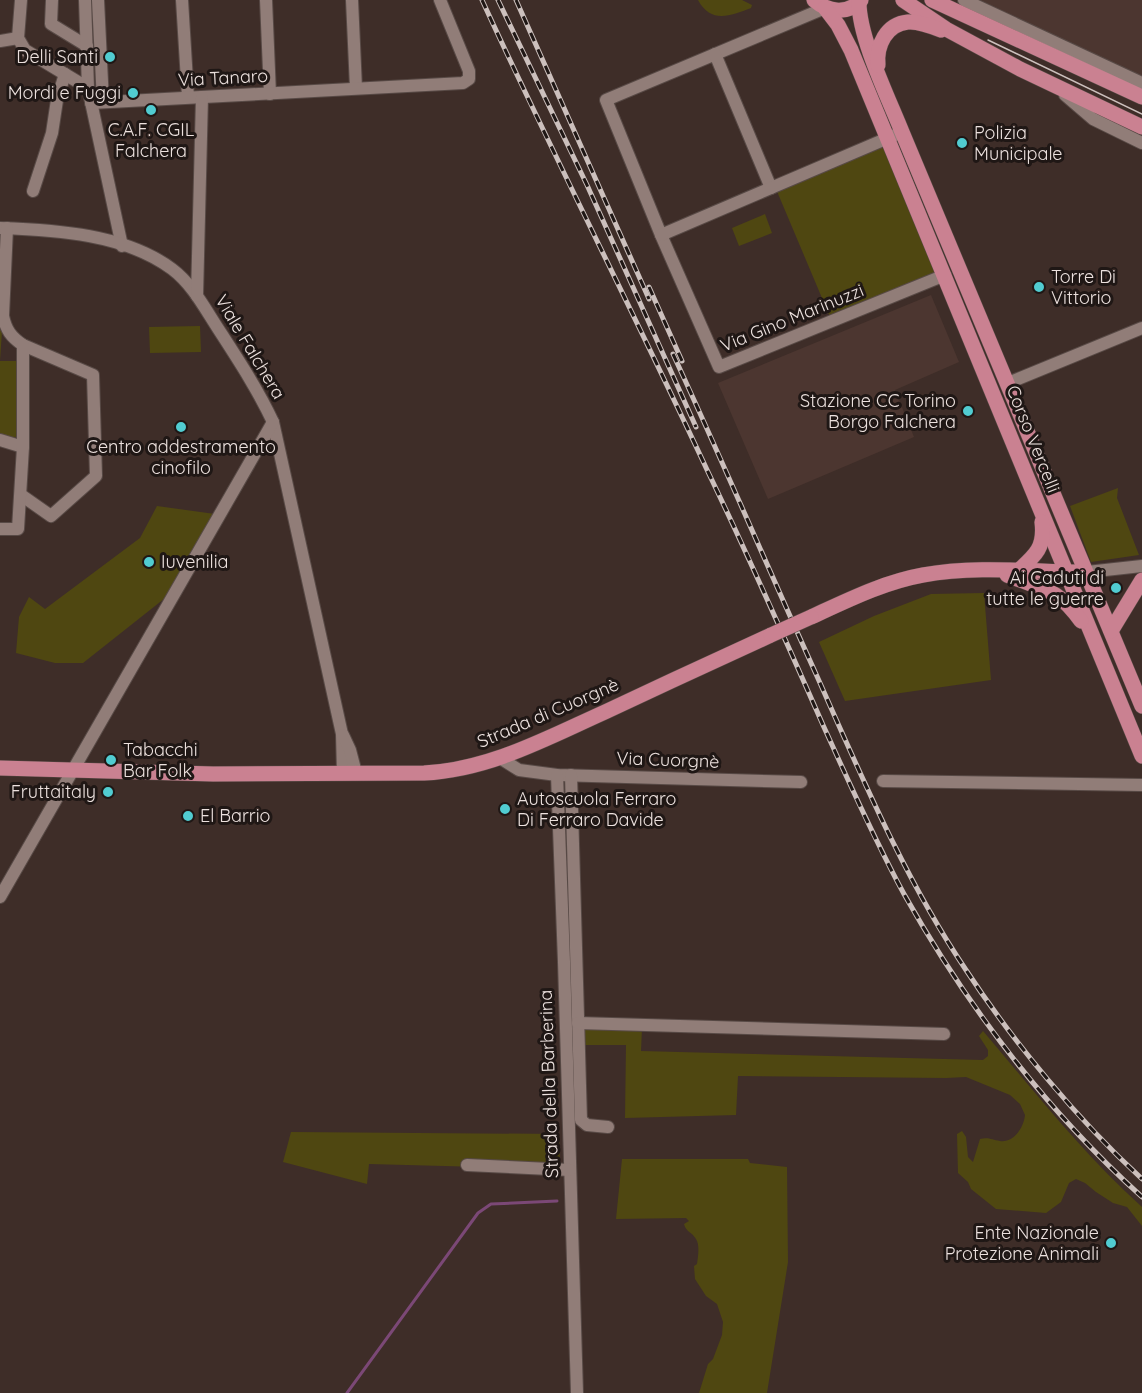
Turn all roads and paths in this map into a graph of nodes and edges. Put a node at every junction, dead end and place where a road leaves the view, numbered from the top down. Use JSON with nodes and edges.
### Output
{"nodes":[{"id":1,"x":21,"y":0,"type":"edge"},
{"id":2,"x":52,"y":0,"type":"edge"},
{"id":3,"x":85,"y":0,"type":"edge"},
{"id":4,"x":98,"y":0,"type":"edge"},
{"id":5,"x":182,"y":0,"type":"edge"},
{"id":6,"x":266,"y":0,"type":"edge"},
{"id":7,"x":352,"y":0,"type":"edge"},
{"id":8,"x":440,"y":0,"type":"edge"},
{"id":9,"x":903,"y":0,"type":"edge"},
{"id":10,"x":932,"y":0,"type":"edge"},
{"id":11,"x":964,"y":0,"type":"edge"},
{"id":12,"x":860,"y":1,"type":"edge"},
{"id":13,"x":820,"y":4,"type":"edge"},
{"id":14,"x":1009,"y":28,"type":"junction"},
{"id":15,"x":960,"y":37,"type":"junction"},
{"id":16,"x":18,"y":38,"type":"junction"},
{"id":17,"x":0,"y":41,"type":"edge"},
{"id":18,"x":87,"y":46,"type":"junction"},
{"id":19,"x":715,"y":54,"type":"junction"},
{"id":20,"x":65,"y":74,"type":"junction"},
{"id":21,"x":879,"y":74,"type":"junction"},
{"id":22,"x":1142,"y":83,"type":"edge"},
{"id":23,"x":88,"y":88,"type":"junction"},
{"id":24,"x":356,"y":88,"type":"junction"},
{"id":25,"x":1060,"y":90,"type":"junction"},
{"id":26,"x":270,"y":94,"type":"junction"},
{"id":27,"x":189,"y":97,"type":"junction"},
{"id":28,"x":202,"y":97,"type":"junction"},
{"id":29,"x":1142,"y":97,"type":"edge"},
{"id":30,"x":97,"y":103,"type":"junction"},
{"id":31,"x":1142,"y":128,"type":"edge"},
{"id":32,"x":902,"y":132,"type":"junction"},
{"id":33,"x":886,"y":139,"type":"junction"},
{"id":34,"x":1142,"y":143,"type":"edge"},
{"id":35,"x":771,"y":188,"type":"junction"},
{"id":36,"x":33,"y":191,"type":"dead end"},
{"id":37,"x":4,"y":228,"type":"edge"},
{"id":38,"x":661,"y":235,"type":"junction"},
{"id":39,"x":122,"y":246,"type":"junction"},
{"id":40,"x":945,"y":275,"type":"junction"},
{"id":41,"x":197,"y":296,"type":"junction"},
{"id":42,"x":1142,"y":328,"type":"edge"},
{"id":43,"x":24,"y":345,"type":"junction"},
{"id":44,"x":1008,"y":383,"type":"junction"},
{"id":45,"x":273,"y":422,"type":"junction"},
{"id":46,"x":0,"y":440,"type":"edge"},
{"id":47,"x":23,"y":447,"type":"junction"},
{"id":48,"x":21,"y":495,"type":"junction"},
{"id":49,"x":1041,"y":510,"type":"junction"},
{"id":50,"x":0,"y":530,"type":"edge"},
{"id":51,"x":1142,"y":566,"type":"edge"},
{"id":52,"x":999,"y":571,"type":"junction"},
{"id":53,"x":1018,"y":571,"type":"junction"},
{"id":54,"x":1066,"y":572,"type":"junction"},
{"id":55,"x":1087,"y":572,"type":"junction"},
{"id":56,"x":1142,"y":580,"type":"edge"},
{"id":57,"x":1111,"y":631,"type":"junction"},
{"id":58,"x":1095,"y":639,"type":"junction"},
{"id":59,"x":1142,"y":706,"type":"edge"},
{"id":60,"x":522,"y":749,"type":"junction"},
{"id":61,"x":1142,"y":756,"type":"edge"},
{"id":62,"x":500,"y":758,"type":"junction"},
{"id":63,"x":0,"y":768,"type":"edge"},
{"id":64,"x":72,"y":770,"type":"junction"},
{"id":65,"x":350,"y":773,"type":"junction"},
{"id":66,"x":534,"y":773,"type":"junction"},
{"id":67,"x":556,"y":775,"type":"junction"},
{"id":68,"x":571,"y":775,"type":"junction"},
{"id":69,"x":883,"y":781,"type":"dead end"},
{"id":70,"x":801,"y":782,"type":"dead end"},
{"id":71,"x":1142,"y":784,"type":"edge"},
{"id":72,"x":0,"y":897,"type":"edge"},
{"id":73,"x":578,"y":1023,"type":"junction"},
{"id":74,"x":944,"y":1034,"type":"dead end"},
{"id":75,"x":608,"y":1127,"type":"dead end"},
{"id":76,"x":467,"y":1165,"type":"dead end"},
{"id":77,"x":570,"y":1170,"type":"junction"},
{"id":78,"x":577,"y":1393,"type":"edge"}],
"edges":[{"from":1,"to":16,"type":"street"},
{"from":2,"to":18,"type":"street"},
{"from":3,"to":18,"type":"street"},
{"from":4,"to":30,"type":"street"},
{"from":5,"to":27,"type":"street"},
{"from":6,"to":26,"type":"street"},
{"from":7,"to":24,"type":"street"},
{"from":8,"to":24,"type":"street","name":"Via Tanaro"},
{"from":9,"to":15,"type":"main road"},
{"from":10,"to":14,"type":"main road"},
{"from":11,"to":14,"type":"street"},
{"from":12,"to":13,"type":"main road"},
{"from":12,"to":21,"type":"main road","name":"Corso Vercelli"},
{"from":13,"to":19,"type":"street"},
{"from":13,"to":33,"type":"main road","name":"Corso Vercelli"},
{"from":14,"to":22,"type":"street"},
{"from":14,"to":29,"type":"main road"},
{"from":15,"to":21,"type":"main road"},
{"from":15,"to":25,"type":"main road"},
{"from":16,"to":17,"type":"street"},
{"from":16,"to":20,"type":"street"},
{"from":18,"to":23,"type":"street"},
{"from":19,"to":35,"type":"street"},
{"from":19,"to":38,"type":"street"},
{"from":20,"to":23,"type":"street"},
{"from":20,"to":36,"type":"street"},
{"from":21,"to":32,"type":"main road","name":"Corso Vercelli"},
{"from":23,"to":30,"type":"street"},
{"from":24,"to":26,"type":"street","name":"Via Tanaro"},
{"from":25,"to":31,"type":"main road"},
{"from":25,"to":34,"type":"street"},
{"from":26,"to":28,"type":"street","name":"Via Tanaro"},
{"from":27,"to":28,"type":"street","name":"Via Tanaro"},
{"from":27,"to":30,"type":"street","name":"Via Tanaro"},
{"from":28,"to":41,"type":"street"},
{"from":30,"to":39,"type":"street"},
{"from":32,"to":33,"type":"street"},
{"from":32,"to":44,"type":"main road","name":"Corso Vercelli"},
{"from":33,"to":35,"type":"street"},
{"from":33,"to":40,"type":"main road","name":"Corso Vercelli"},
{"from":35,"to":38,"type":"street"},
{"from":37,"to":39,"type":"street","name":"Viale Falchera"},
{"from":37,"to":43,"type":"street"},
{"from":38,"to":40,"type":"street","name":"Via Gino Marinuzzi"},
{"from":39,"to":41,"type":"street","name":"Viale Falchera"},
{"from":40,"to":49,"type":"main road","name":"Corso Vercelli"},
{"from":41,"to":45,"type":"street","name":"Viale Falchera"},
{"from":42,"to":44,"type":"street"},
{"from":43,"to":47,"type":"street"},
{"from":43,"to":48,"type":"street"},
{"from":44,"to":55,"type":"main road","name":"Corso Vercelli"},
{"from":45,"to":64,"type":"street"},
{"from":45,"to":65,"type":"street","name":"Viale Falchera"},
{"from":46,"to":47,"type":"street"},
{"from":47,"to":48,"type":"street"},
{"from":48,"to":50,"type":"street"},
{"from":49,"to":53,"type":"main road"},
{"from":49,"to":54,"type":"main road","name":"Corso Vercelli"},
{"from":51,"to":55,"type":"street"},
{"from":52,"to":53,"type":"main road","name":"Strada di Cuorgnè"},
{"from":52,"to":58,"type":"main road"},
{"from":52,"to":60,"type":"main road","name":"Strada di Cuorgnè","bridge":true},
{"from":53,"to":54,"type":"main road","name":"Strada di Cuorgnè"},
{"from":54,"to":55,"type":"main road","name":"Strada di Cuorgnè"},
{"from":54,"to":58,"type":"main road","name":"Corso Vercelli"},
{"from":55,"to":57,"type":"main road","name":"Corso Vercelli"},
{"from":56,"to":57,"type":"main road"},
{"from":57,"to":59,"type":"main road","name":"Corso Vercelli"},
{"from":58,"to":61,"type":"main road","name":"Corso Vercelli"},
{"from":60,"to":62,"type":"main road","name":"Strada di Cuorgnè"},
{"from":60,"to":66,"type":"street"},
{"from":62,"to":65,"type":"main road","name":"Strada di Cuorgnè"},
{"from":62,"to":66,"type":"street","name":"Via Cuorgnè"},
{"from":63,"to":64,"type":"main road","name":"Strada di Cuorgnè"},
{"from":64,"to":65,"type":"main road","name":"Strada di Cuorgnè"},
{"from":64,"to":72,"type":"street"},
{"from":66,"to":67,"type":"street","name":"Via Cuorgnè"},
{"from":67,"to":68,"type":"street","name":"Via Cuorgnè"},
{"from":67,"to":77,"type":"street","name":"Strada della Barberina"},
{"from":68,"to":70,"type":"street","name":"Via Cuorgnè"},
{"from":68,"to":73,"type":"street","name":"Strada della Barberina"},
{"from":69,"to":71,"type":"street"},
{"from":73,"to":74,"type":"street","name":"Strada della Barberina"},
{"from":73,"to":75,"type":"street","name":"Strada della Barberina"},
{"from":76,"to":77,"type":"street"},
{"from":77,"to":78,"type":"street","name":"Strada della Barberina"}]}
